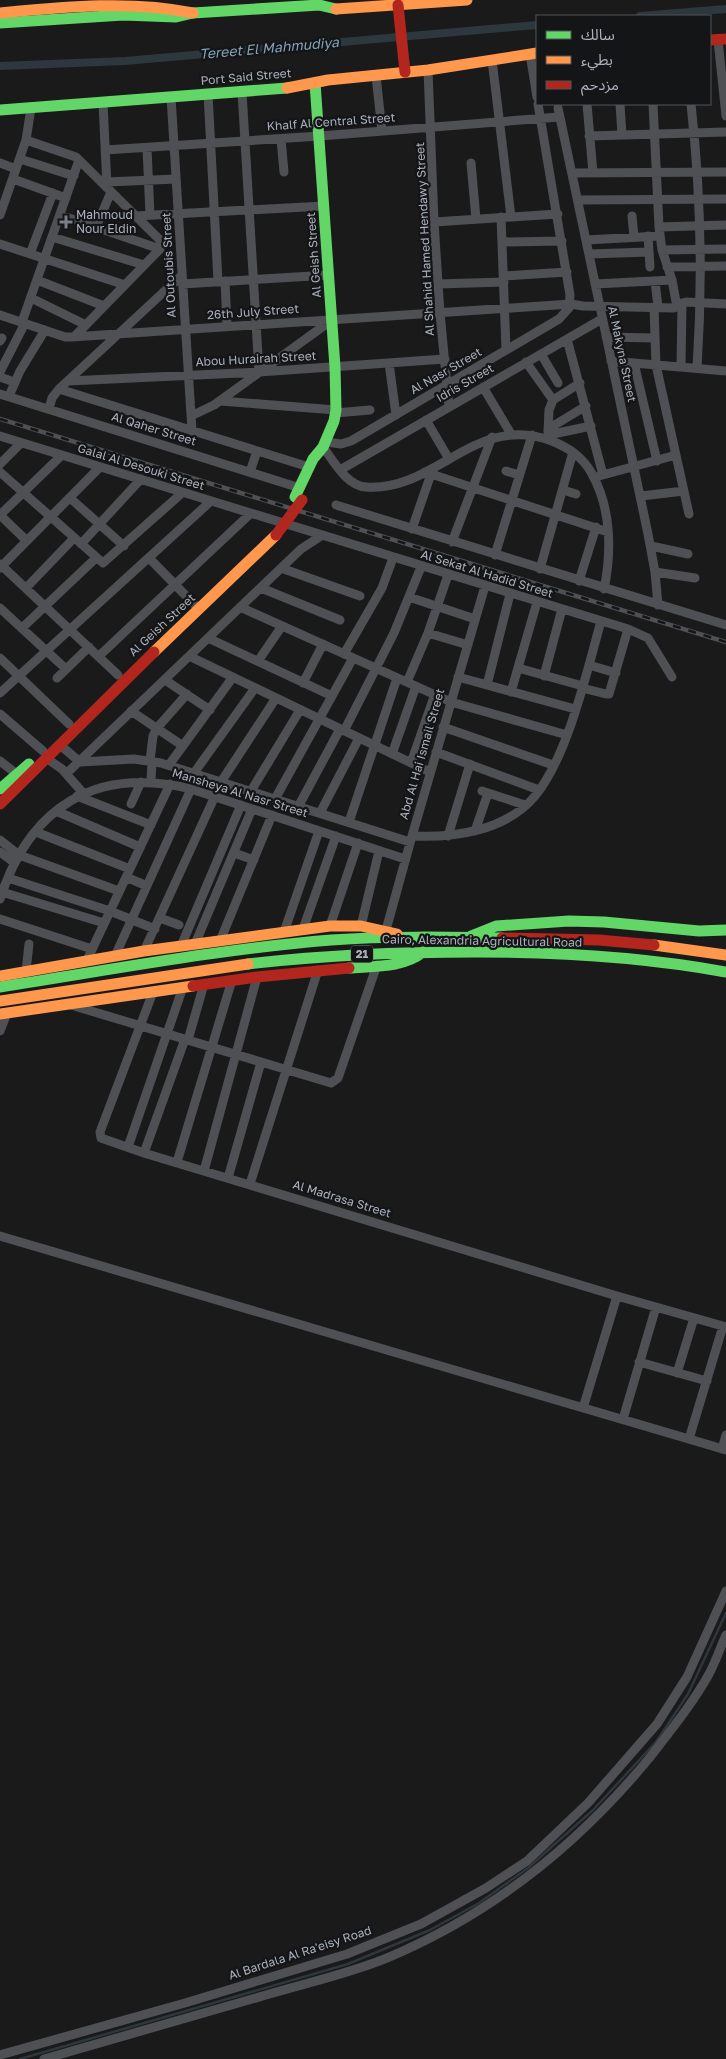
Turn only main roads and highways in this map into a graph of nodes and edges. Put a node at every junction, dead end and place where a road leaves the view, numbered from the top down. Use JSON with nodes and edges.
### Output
{"nodes":[{"id":1,"x":337,"y":0,"type":"edge"},
{"id":2,"x":467,"y":0,"type":"edge"},
{"id":3,"x":123,"y":1,"type":"edge"},
{"id":4,"x":319,"y":2,"type":"edge"},
{"id":5,"x":66,"y":4,"type":"edge"},
{"id":6,"x":177,"y":4,"type":"edge"},
{"id":7,"x":24,"y":6,"type":"edge"},
{"id":8,"x":399,"y":9,"type":"junction"},
{"id":9,"x":0,"y":13,"type":"edge"},
{"id":10,"x":193,"y":13,"type":"junction"},
{"id":11,"x":0,"y":22,"type":"edge"},
{"id":12,"x":534,"y":54,"type":"edge"},
{"id":13,"x":405,"y":70,"type":"junction"},
{"id":14,"x":316,"y":83,"type":"junction"},
{"id":15,"x":0,"y":110,"type":"edge"},
{"id":16,"x":323,"y":447,"type":"junction"},
{"id":17,"x":299,"y":495,"type":"junction"},
{"id":18,"x":274,"y":529,"type":"junction"},
{"id":19,"x":57,"y":742,"type":"junction"},
{"id":20,"x":44,"y":755,"type":"junction"},
{"id":21,"x":0,"y":789,"type":"edge"},
{"id":22,"x":0,"y":804,"type":"edge"},
{"id":23,"x":726,"y":930,"type":"edge"},
{"id":24,"x":470,"y":937,"type":"junction"},
{"id":25,"x":412,"y":938,"type":"junction"},
{"id":26,"x":423,"y":952,"type":"junction"},
{"id":27,"x":726,"y":955,"type":"edge"},
{"id":28,"x":726,"y":972,"type":"edge"},
{"id":29,"x":0,"y":976,"type":"edge"},
{"id":30,"x":0,"y":987,"type":"edge"},
{"id":31,"x":0,"y":1001,"type":"edge"},
{"id":32,"x":3,"y":1014,"type":"edge"}],
"edges":[{"from":1,"to":4,"type":"main road"},
{"from":2,"to":8,"type":"main road"},
{"from":3,"to":5,"type":"main road"},
{"from":3,"to":6,"type":"main road"},
{"from":4,"to":8,"type":"main road"},
{"from":4,"to":10,"type":"main road"},
{"from":5,"to":7,"type":"main road"},
{"from":6,"to":10,"type":"main road"},
{"from":7,"to":9,"type":"main road"},
{"from":8,"to":13,"type":"main road"},
{"from":10,"to":11,"type":"main road"},
{"from":12,"to":13,"type":"main road","name":"Port Said Street"},
{"from":13,"to":14,"type":"main road","name":"Port Said Street"},
{"from":14,"to":15,"type":"main road","name":"Port Said Street"},
{"from":14,"to":16,"type":"main road","name":"Al Geish Street"},
{"from":16,"to":17,"type":"main road","name":"Al Geish Street"},
{"from":16,"to":17,"type":"main road","name":"Al Geish Street"},
{"from":17,"to":18,"type":"main road","name":"Al Geish Street"},
{"from":18,"to":19,"type":"main road","name":"Al Geish Street"},
{"from":18,"to":19,"type":"main road","name":"Al Geish Street"},
{"from":19,"to":20,"type":"main road","name":"Al Geish Street"},
{"from":20,"to":21,"type":"main road","name":"Al Geish Street"},
{"from":20,"to":22,"type":"main road","name":"Al Geish Street"},
{"from":23,"to":24,"type":"main road"},
{"from":24,"to":25,"type":"main road","name":"Cairo, Alexandria Agricultural Road","number":"21"},
{"from":24,"to":27,"type":"main road","name":"Cairo, Alexandria Agricultural Road","number":"21"},
{"from":25,"to":29,"type":"main road"},
{"from":25,"to":30,"type":"main road","name":"Cairo, Alexandria Agricultural Road","number":"21"},
{"from":26,"to":28,"type":"main road","name":"Cairo, Alexandria Agricultural Road","number":"21"},
{"from":26,"to":31,"type":"main road","name":"Cairo, Alexandria Agricultural Road","number":"21"},
{"from":26,"to":32,"type":"main road"}]}
